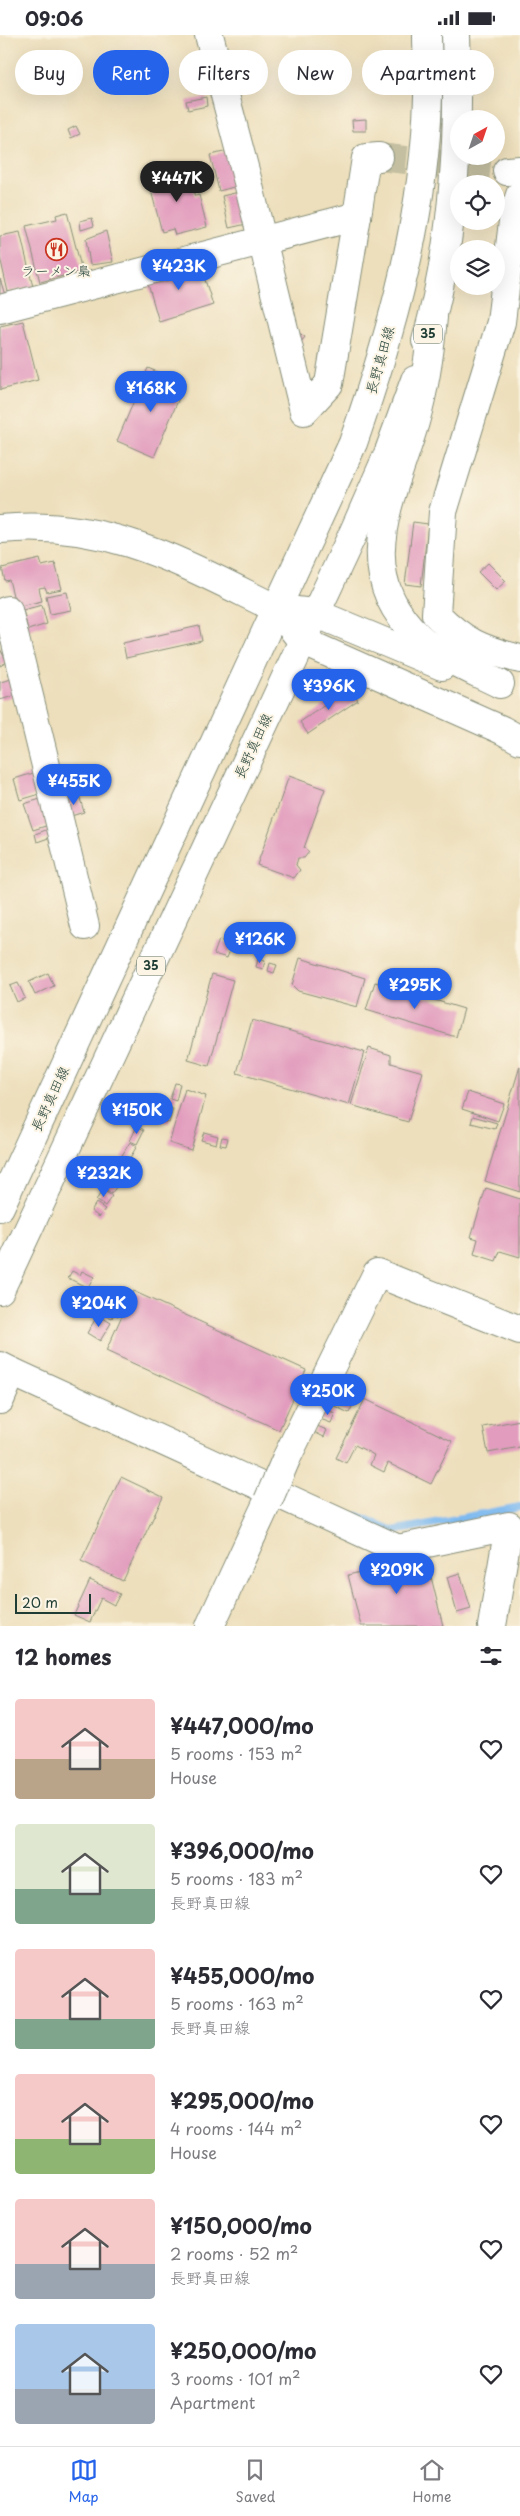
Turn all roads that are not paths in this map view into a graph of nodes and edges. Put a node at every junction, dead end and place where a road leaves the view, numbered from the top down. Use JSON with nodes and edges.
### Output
{"nodes":[{"id":1,"x":208,"y":35,"type":"edge"},
{"id":2,"x":427,"y":35,"type":"edge"},
{"id":3,"x":456,"y":35,"type":"edge"},
{"id":4,"x":378,"y":157,"type":"dead end"},
{"id":5,"x":520,"y":195,"type":"edge"},
{"id":6,"x":356,"y":216,"type":"junction"},
{"id":7,"x":260,"y":240,"type":"junction"},
{"id":8,"x":0,"y":309,"type":"edge"},
{"id":9,"x":433,"y":317,"type":"junction"},
{"id":10,"x":0,"y":529,"type":"edge"},
{"id":11,"x":277,"y":609,"type":"junction"},
{"id":12,"x":0,"y":613,"type":"edge"},
{"id":13,"x":315,"y":613,"type":"junction"},
{"id":14,"x":302,"y":641,"type":"junction"},
{"id":15,"x":520,"y":659,"type":"edge"},
{"id":16,"x":510,"y":686,"type":"edge"},
{"id":17,"x":520,"y":740,"type":"edge"},
{"id":18,"x":84,"y":927,"type":"dead end"},
{"id":19,"x":0,"y":1207,"type":"edge"},
{"id":20,"x":0,"y":1290,"type":"edge"},
{"id":21,"x":520,"y":1330,"type":"edge"},
{"id":22,"x":6,"y":1369,"type":"edge"},
{"id":23,"x":0,"y":1400,"type":"edge"},
{"id":24,"x":210,"y":1626,"type":"edge"},
{"id":25,"x":492,"y":1626,"type":"edge"}],
"edges":[{"from":1,"to":7,"type":"main road"},
{"from":2,"to":11,"type":"main road","name":"長野真田線","number":"35"},
{"from":3,"to":9,"type":"main road","name":"長野真田線","number":"35"},
{"from":4,"to":6,"type":"main road"},
{"from":5,"to":15,"type":"main road"},
{"from":6,"to":7,"type":"main road"},
{"from":6,"to":7,"type":"main road"},
{"from":7,"to":8,"type":"main road"},
{"from":9,"to":13,"type":"main road","name":"長野真田線","number":"35"},
{"from":9,"to":16,"type":"main road"},
{"from":10,"to":11,"type":"main road"},
{"from":11,"to":13,"type":"main road"},
{"from":11,"to":14,"type":"main road"},
{"from":11,"to":19,"type":"main road","name":"長野真田線","number":"35"},
{"from":12,"to":18,"type":"main road"},
{"from":13,"to":14,"type":"main road","name":"長野真田線","number":"35"},
{"from":13,"to":16,"type":"main road"},
{"from":14,"to":17,"type":"main road"},
{"from":14,"to":20,"type":"main road","name":"長野真田線","number":"35"},
{"from":21,"to":24,"type":"main road","bridge":true},
{"from":22,"to":23,"type":"main road"},
{"from":22,"to":25,"type":"main road"}]}
